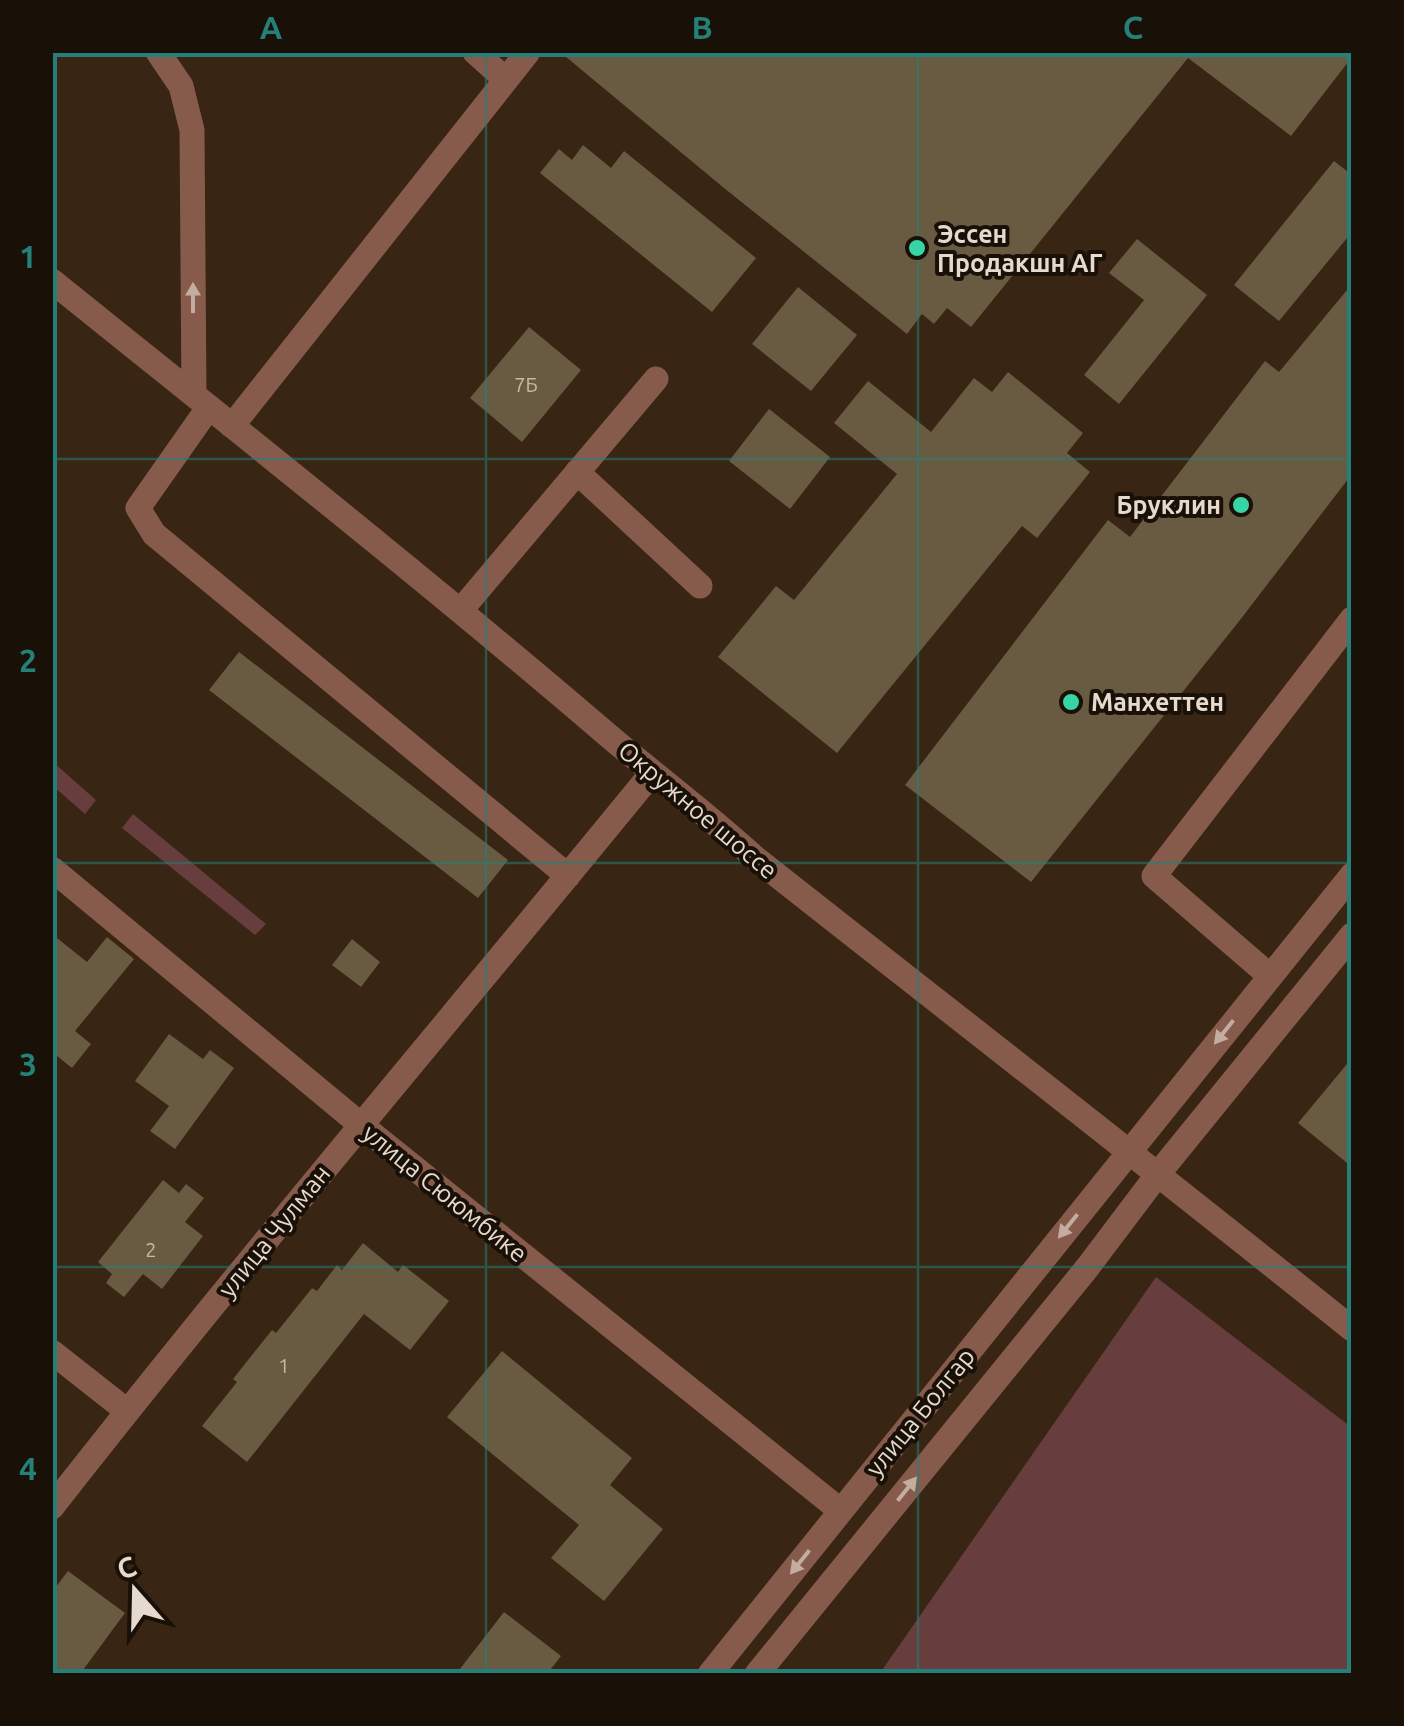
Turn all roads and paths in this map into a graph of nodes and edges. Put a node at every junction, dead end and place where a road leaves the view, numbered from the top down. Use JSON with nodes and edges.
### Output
{"nodes":[{"id":1,"x":158,"y":52,"type":"edge"},
{"id":2,"x":475,"y":52,"type":"edge"},
{"id":3,"x":528,"y":52,"type":"edge"},
{"id":4,"x":506,"y":80,"type":"junction"},
{"id":5,"x":52,"y":281,"type":"edge"},
{"id":6,"x":656,"y":379,"type":"dead end"},
{"id":7,"x":202,"y":401,"type":"junction"},
{"id":8,"x":232,"y":426,"type":"junction"},
{"id":9,"x":578,"y":472,"type":"junction"},
{"id":10,"x":700,"y":586,"type":"dead end"},
{"id":11,"x":462,"y":610,"type":"junction"},
{"id":12,"x":1352,"y":620,"type":"edge"},
{"id":13,"x":652,"y":773,"type":"junction"},
{"id":14,"x":52,"y":869,"type":"edge"},
{"id":15,"x":1352,"y":874,"type":"edge"},
{"id":16,"x":568,"y":876,"type":"junction"},
{"id":17,"x":1352,"y":935,"type":"edge"},
{"id":18,"x":1270,"y":976,"type":"junction"},
{"id":19,"x":361,"y":1125,"type":"junction"},
{"id":20,"x":1128,"y":1150,"type":"junction"},
{"id":21,"x":1158,"y":1174,"type":"junction"},
{"id":22,"x":1352,"y":1329,"type":"edge"},
{"id":23,"x":52,"y":1352,"type":"edge"},
{"id":24,"x":127,"y":1411,"type":"junction"},
{"id":25,"x":52,"y":1507,"type":"edge"},
{"id":26,"x":841,"y":1511,"type":"junction"},
{"id":27,"x":710,"y":1674,"type":"edge"},
{"id":28,"x":757,"y":1674,"type":"edge"}],
"edges":[{"from":7,"to":1,"type":"street","one_way":true},
{"from":2,"to":4,"type":"street"},
{"from":3,"to":4,"type":"street"},
{"from":4,"to":8,"type":"street"},
{"from":5,"to":7,"type":"street","name":"Окружное шоссе"},
{"from":6,"to":9,"type":"street"},
{"from":7,"to":8,"type":"street","name":"Окружное шоссе"},
{"from":7,"to":16,"type":"street"},
{"from":8,"to":11,"type":"street","name":"Окружное шоссе"},
{"from":9,"to":10,"type":"street"},
{"from":9,"to":11,"type":"street"},
{"from":11,"to":13,"type":"street","name":"Окружное шоссе"},
{"from":12,"to":18,"type":"street"},
{"from":13,"to":16,"type":"street","name":"улица Чулман"},
{"from":13,"to":20,"type":"street","name":"Окружное шоссе"},
{"from":14,"to":19,"type":"street","name":"улица Сююмбике"},
{"from":15,"to":18,"type":"street","name":"улица Болгар"},
{"from":16,"to":19,"type":"street","name":"улица Чулман"},
{"from":17,"to":21,"type":"street","name":"улица Болгар"},
{"from":18,"to":20,"type":"street","name":"улица Болгар","one_way":true},
{"from":19,"to":24,"type":"street","name":"улица Чулман"},
{"from":19,"to":26,"type":"street","name":"улица Сююмбике"},
{"from":20,"to":21,"type":"street","name":"Окружное шоссе"},
{"from":20,"to":26,"type":"street","name":"улица Болгар","one_way":true},
{"from":21,"to":22,"type":"street","name":"Окружное шоссе"},
{"from":28,"to":21,"type":"street","name":"улица Болгар","one_way":true},
{"from":23,"to":24,"type":"street"},
{"from":24,"to":25,"type":"street","name":"улица Чулман"},
{"from":26,"to":27,"type":"street","name":"улица Болгар","one_way":true}]}
